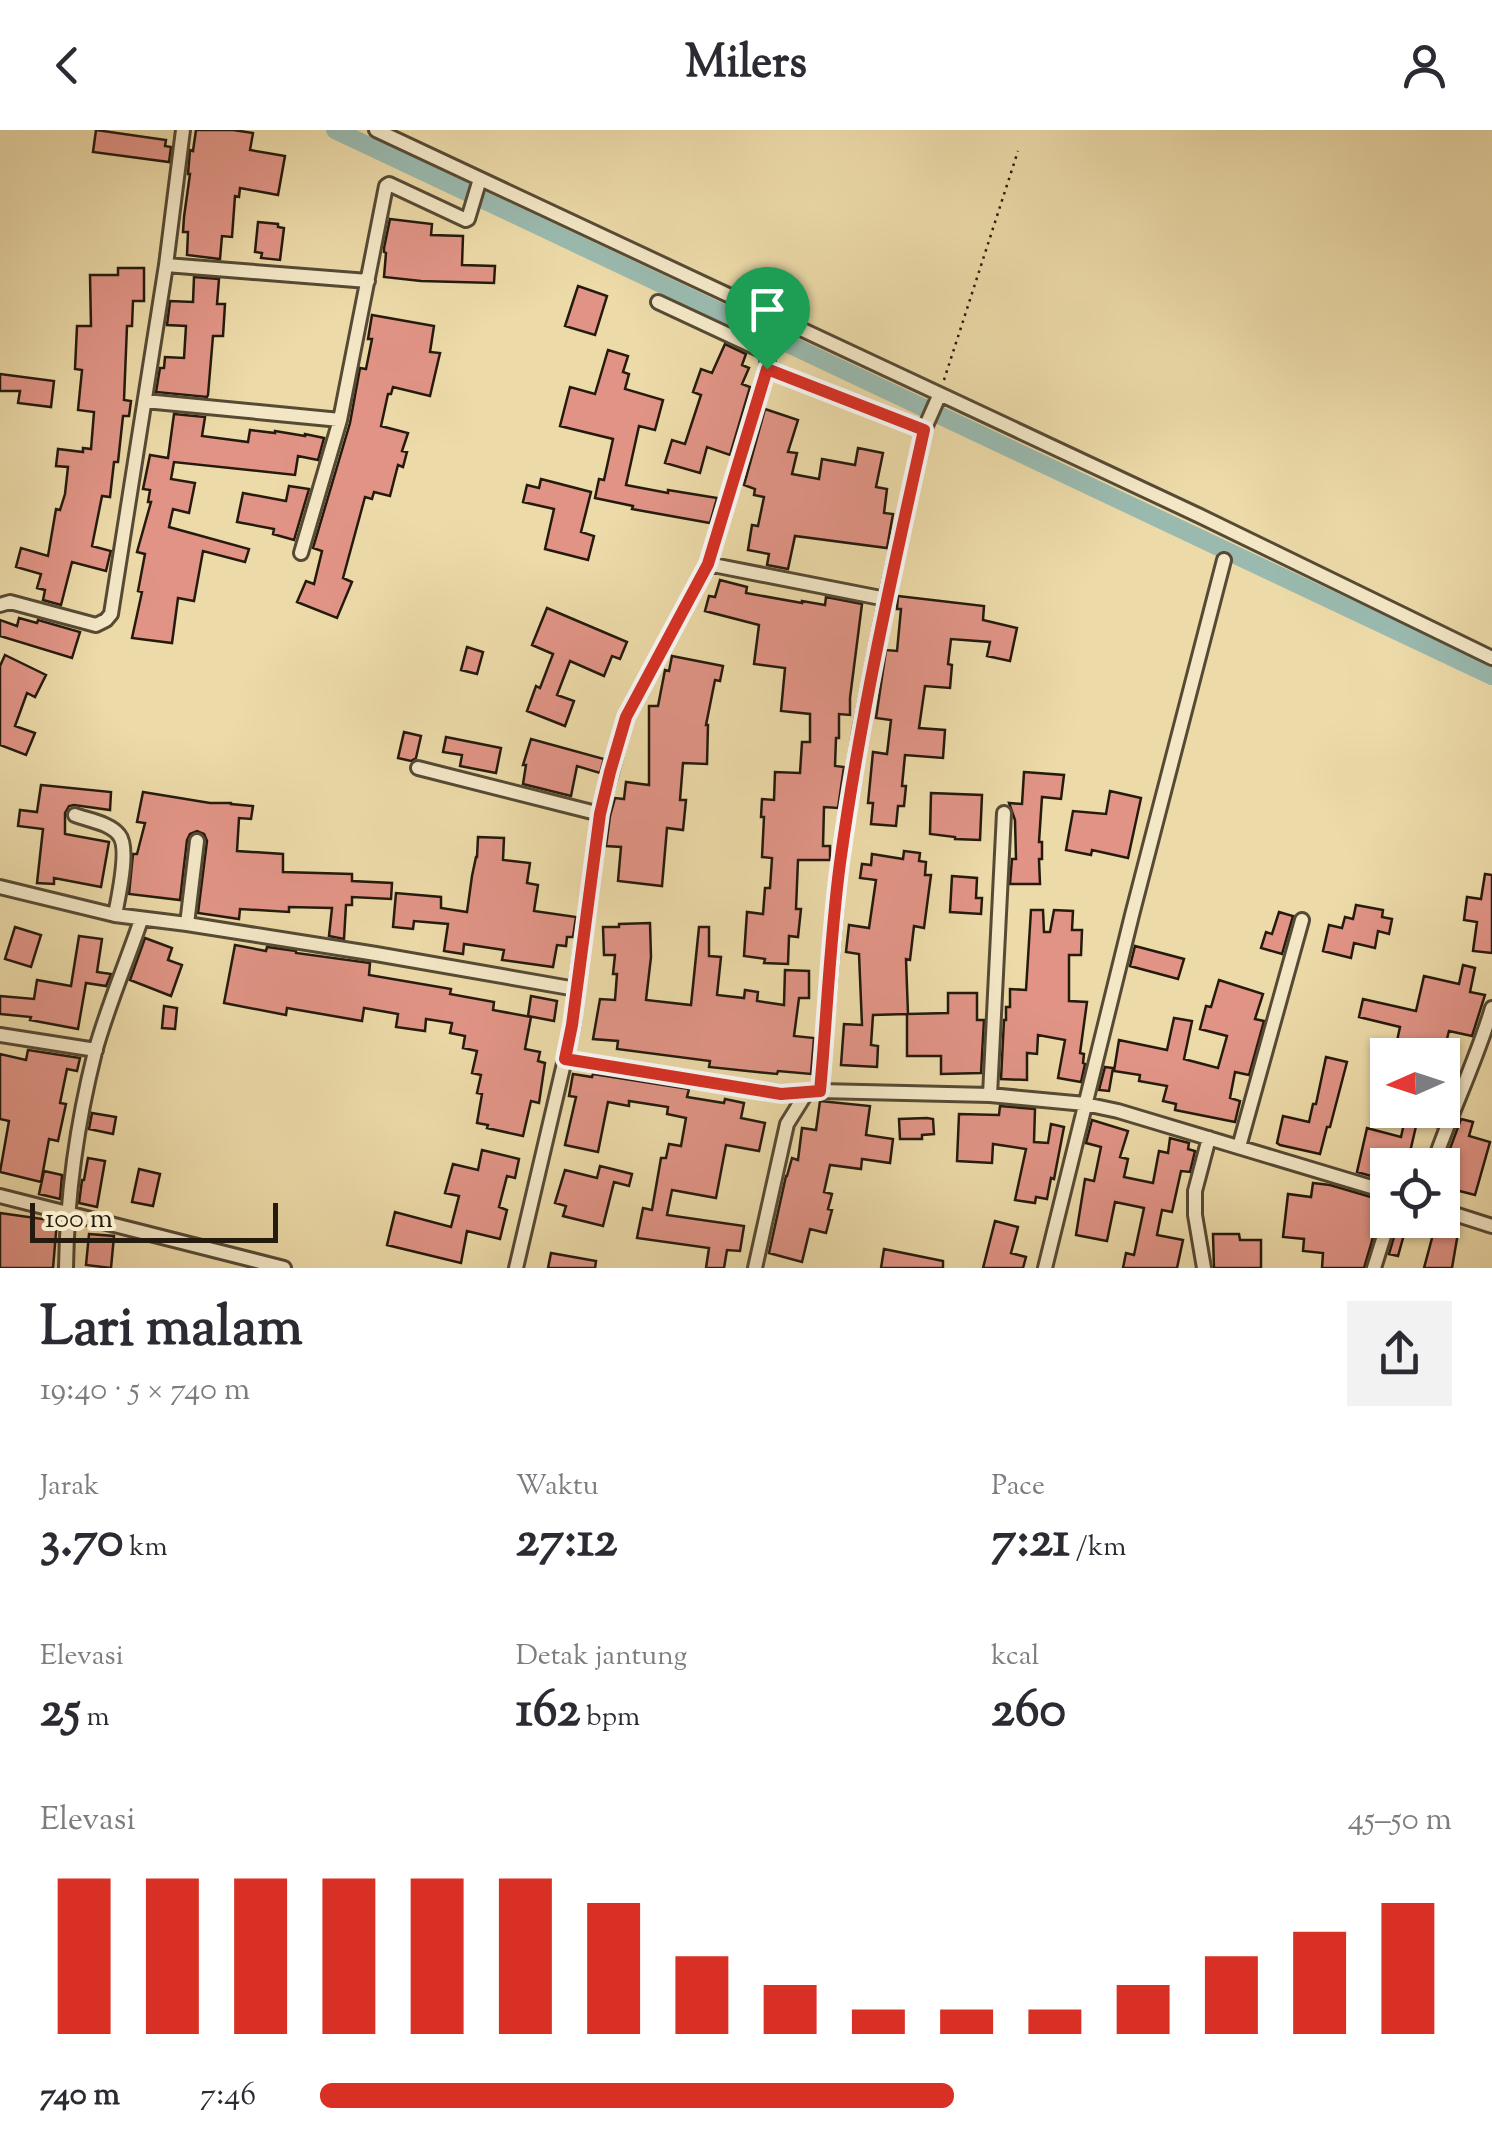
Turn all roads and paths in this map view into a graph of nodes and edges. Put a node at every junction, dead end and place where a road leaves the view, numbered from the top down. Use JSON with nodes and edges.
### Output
{"nodes":[{"id":1,"x":183,"y":130,"type":"edge"},
{"id":2,"x":376,"y":130,"type":"edge"},
{"id":3,"x":1018,"y":151,"type":"dead end"},
{"id":4,"x":478,"y":184,"type":"junction"},
{"id":5,"x":166,"y":266,"type":"junction"},
{"id":6,"x":368,"y":281,"type":"junction"},
{"id":7,"x":658,"y":302,"type":"dead end"},
{"id":8,"x":767,"y":369,"type":"junction"},
{"id":9,"x":938,"y":398,"type":"junction"},
{"id":10,"x":144,"y":400,"type":"junction"},
{"id":11,"x":340,"y":420,"type":"junction"},
{"id":12,"x":925,"y":426,"type":"junction"},
{"id":13,"x":302,"y":553,"type":"dead end"},
{"id":14,"x":1224,"y":560,"type":"dead end"},
{"id":15,"x":708,"y":564,"type":"junction"},
{"id":16,"x":886,"y":599,"type":"junction"},
{"id":17,"x":0,"y":605,"type":"edge"},
{"id":18,"x":1492,"y":658,"type":"edge"},
{"id":19,"x":418,"y":768,"type":"dead end"},
{"id":20,"x":1004,"y":812,"type":"dead end"},
{"id":21,"x":600,"y":814,"type":"junction"},
{"id":22,"x":74,"y":815,"type":"dead end"},
{"id":23,"x":196,"y":842,"type":"dead end"},
{"id":24,"x":0,"y":887,"type":"edge"},
{"id":25,"x":116,"y":916,"type":"junction"},
{"id":26,"x":141,"y":920,"type":"junction"},
{"id":27,"x":1302,"y":920,"type":"dead end"},
{"id":28,"x":188,"y":924,"type":"junction"},
{"id":29,"x":576,"y":989,"type":"junction"},
{"id":30,"x":1492,"y":1008,"type":"edge"},
{"id":31,"x":0,"y":1035,"type":"edge"},
{"id":32,"x":96,"y":1050,"type":"junction"},
{"id":33,"x":565,"y":1059,"type":"junction"},
{"id":34,"x":813,"y":1091,"type":"junction"},
{"id":35,"x":781,"y":1094,"type":"junction"},
{"id":36,"x":990,"y":1095,"type":"junction"},
{"id":37,"x":1085,"y":1104,"type":"junction"},
{"id":38,"x":787,"y":1124,"type":"junction"},
{"id":39,"x":1210,"y":1138,"type":"junction"},
{"id":40,"x":1239,"y":1147,"type":"junction"},
{"id":41,"x":1440,"y":1148,"type":"edge"},
{"id":42,"x":1370,"y":1187,"type":"edge"},
{"id":43,"x":0,"y":1196,"type":"edge"},
{"id":44,"x":67,"y":1213,"type":"junction"},
{"id":45,"x":1460,"y":1216,"type":"edge"},
{"id":46,"x":1492,"y":1226,"type":"edge"},
{"id":47,"x":1383,"y":1238,"type":"edge"},
{"id":48,"x":66,"y":1268,"type":"edge"},
{"id":49,"x":284,"y":1268,"type":"edge"},
{"id":50,"x":516,"y":1268,"type":"edge"},
{"id":51,"x":755,"y":1268,"type":"edge"},
{"id":52,"x":1045,"y":1268,"type":"edge"},
{"id":53,"x":1204,"y":1268,"type":"edge"},
{"id":54,"x":1374,"y":1268,"type":"edge"}],
"edges":[{"from":1,"to":5,"type":"street"},
{"from":2,"to":4,"type":"street"},
{"from":3,"to":9,"type":"path"},
{"from":4,"to":6,"type":"street"},
{"from":4,"to":9,"type":"street"},
{"from":5,"to":6,"type":"street"},
{"from":5,"to":10,"type":"street"},
{"from":6,"to":11,"type":"street"},
{"from":7,"to":8,"type":"street"},
{"from":8,"to":12,"type":"street"},
{"from":8,"to":15,"type":"street"},
{"from":9,"to":12,"type":"street"},
{"from":9,"to":18,"type":"street"},
{"from":10,"to":11,"type":"street"},
{"from":10,"to":17,"type":"street"},
{"from":11,"to":13,"type":"street"},
{"from":12,"to":16,"type":"street"},
{"from":14,"to":37,"type":"street"},
{"from":15,"to":16,"type":"street"},
{"from":15,"to":21,"type":"street"},
{"from":16,"to":34,"type":"street"},
{"from":19,"to":21,"type":"street"},
{"from":20,"to":36,"type":"street"},
{"from":21,"to":29,"type":"street"},
{"from":22,"to":25,"type":"street"},
{"from":23,"to":28,"type":"street"},
{"from":24,"to":25,"type":"street"},
{"from":25,"to":26,"type":"street"},
{"from":26,"to":28,"type":"street"},
{"from":26,"to":32,"type":"street"},
{"from":27,"to":40,"type":"street"},
{"from":28,"to":29,"type":"street"},
{"from":29,"to":33,"type":"street"},
{"from":30,"to":41,"type":"street"},
{"from":31,"to":32,"type":"street"},
{"from":32,"to":44,"type":"street"},
{"from":33,"to":35,"type":"street"},
{"from":33,"to":50,"type":"street"},
{"from":34,"to":35,"type":"street"},
{"from":34,"to":36,"type":"street"},
{"from":34,"to":38,"type":"street"},
{"from":35,"to":38,"type":"street"},
{"from":36,"to":37,"type":"street"},
{"from":37,"to":39,"type":"street"},
{"from":37,"to":52,"type":"street"},
{"from":38,"to":51,"type":"street"},
{"from":39,"to":40,"type":"street"},
{"from":39,"to":53,"type":"street"},
{"from":40,"to":42,"type":"street"},
{"from":43,"to":44,"type":"street"},
{"from":44,"to":48,"type":"street"},
{"from":44,"to":49,"type":"street"},
{"from":45,"to":46,"type":"street"},
{"from":47,"to":54,"type":"street"}]}
